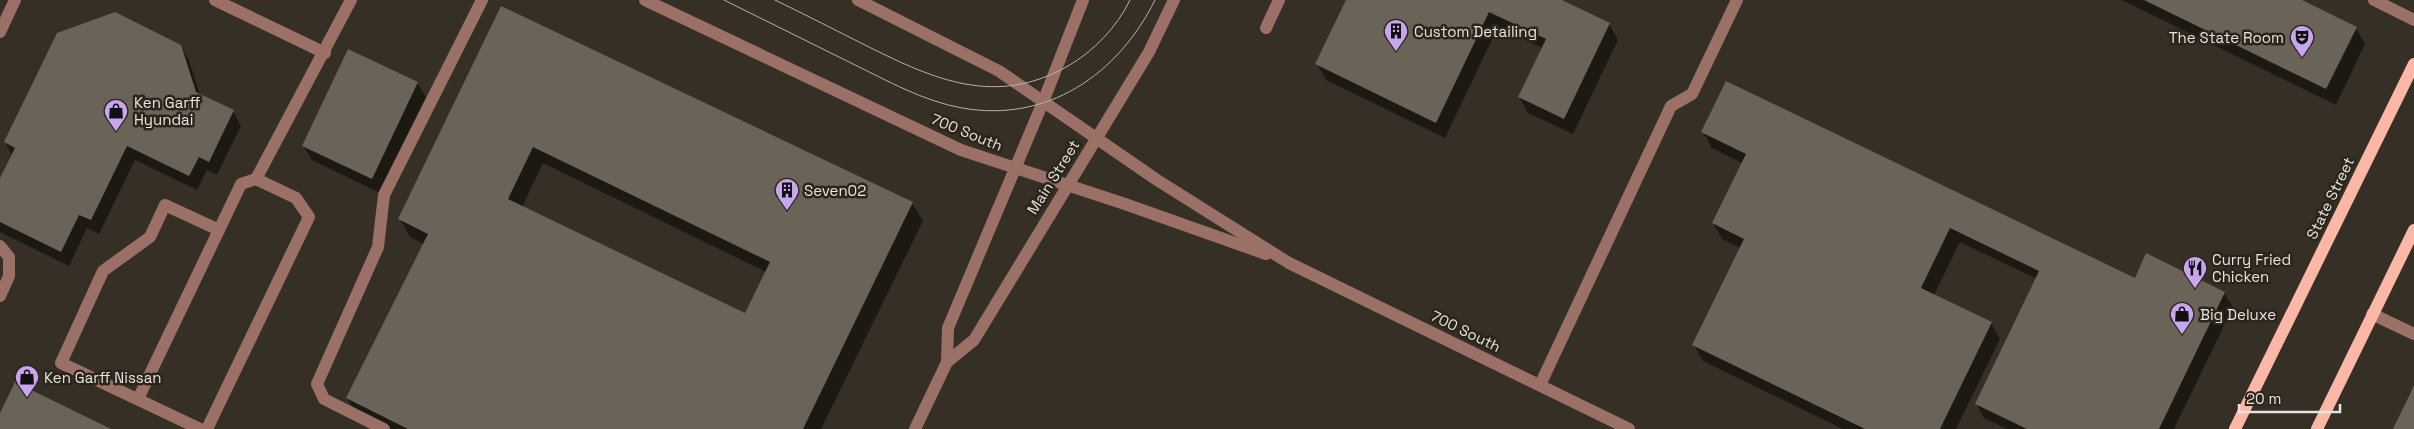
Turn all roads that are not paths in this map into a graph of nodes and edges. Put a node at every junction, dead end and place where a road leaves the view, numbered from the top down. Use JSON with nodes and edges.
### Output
{"nodes":[{"id":1,"x":15,"y":0,"type":"edge"},
{"id":2,"x":215,"y":0,"type":"edge"},
{"id":3,"x":351,"y":0,"type":"edge"},
{"id":4,"x":482,"y":0,"type":"edge"},
{"id":5,"x":645,"y":0,"type":"edge"},
{"id":6,"x":858,"y":0,"type":"edge"},
{"id":7,"x":1083,"y":0,"type":"edge"},
{"id":8,"x":1174,"y":0,"type":"edge"},
{"id":9,"x":1279,"y":0,"type":"edge"},
{"id":10,"x":1737,"y":0,"type":"edge"},
{"id":11,"x":2374,"y":0,"type":"edge"},
{"id":12,"x":2414,"y":20,"type":"edge"},
{"id":13,"x":1266,"y":28,"type":"dead end"},
{"id":14,"x":0,"y":32,"type":"edge"},
{"id":15,"x":325,"y":53,"type":"junction"},
{"id":16,"x":2414,"y":64,"type":"edge"},
{"id":17,"x":1043,"y":102,"type":"junction"},
{"id":18,"x":1096,"y":139,"type":"junction"},
{"id":19,"x":1014,"y":168,"type":"junction"},
{"id":20,"x":256,"y":179,"type":"junction"},
{"id":21,"x":1067,"y":185,"type":"junction"},
{"id":22,"x":219,"y":230,"type":"junction"},
{"id":23,"x":2414,"y":230,"type":"edge"},
{"id":24,"x":0,"y":246,"type":"edge"},
{"id":25,"x":1289,"y":262,"type":"junction"},
{"id":26,"x":0,"y":296,"type":"edge"},
{"id":27,"x":2372,"y":314,"type":"junction"},
{"id":28,"x":2414,"y":334,"type":"edge"},
{"id":29,"x":946,"y":362,"type":"junction"},
{"id":30,"x":1540,"y":385,"type":"junction"},
{"id":31,"x":138,"y":399,"type":"junction"},
{"id":32,"x":200,"y":429,"type":"edge"},
{"id":33,"x":207,"y":429,"type":"edge"},
{"id":34,"x":384,"y":429,"type":"edge"},
{"id":35,"x":915,"y":429,"type":"edge"},
{"id":36,"x":1629,"y":429,"type":"edge"},
{"id":37,"x":2235,"y":429,"type":"edge"},
{"id":38,"x":2317,"y":429,"type":"edge"}],
"edges":[{"from":1,"to":14,"type":"street"},
{"from":2,"to":15,"type":"street"},
{"from":3,"to":15,"type":"street"},
{"from":4,"to":34,"type":"street"},
{"from":5,"to":19,"type":"street","name":"700 South"},
{"from":6,"to":17,"type":"street","name":"700 South"},
{"from":7,"to":17,"type":"street","name":"Main Street"},
{"from":8,"to":18,"type":"street","name":"Main Street"},
{"from":9,"to":13,"type":"street"},
{"from":10,"to":30,"type":"street"},
{"from":11,"to":12,"type":"street"},
{"from":15,"to":20,"type":"street"},
{"from":16,"to":37,"type":"main road","name":"State Street"},
{"from":17,"to":18,"type":"street","name":"700 South"},
{"from":17,"to":19,"type":"street","name":"Main Street"},
{"from":18,"to":21,"type":"street","name":"Main Street"},
{"from":18,"to":25,"type":"street","name":"700 South"},
{"from":19,"to":21,"type":"street","name":"700 South"},
{"from":19,"to":29,"type":"street","name":"Main Street"},
{"from":20,"to":22,"type":"street"},
{"from":20,"to":33,"type":"street"},
{"from":21,"to":25,"type":"street","name":"700 South"},
{"from":21,"to":29,"type":"street","name":"Main Street"},
{"from":22,"to":31,"type":"street"},
{"from":22,"to":31,"type":"street"},
{"from":23,"to":27,"type":"main road"},
{"from":24,"to":26,"type":"street"},
{"from":25,"to":30,"type":"street","name":"700 South"},
{"from":27,"to":28,"type":"street"},
{"from":27,"to":38,"type":"main road"},
{"from":29,"to":35,"type":"street","name":"Main Street"},
{"from":30,"to":36,"type":"street","name":"700 South"},
{"from":31,"to":32,"type":"street"}]}
